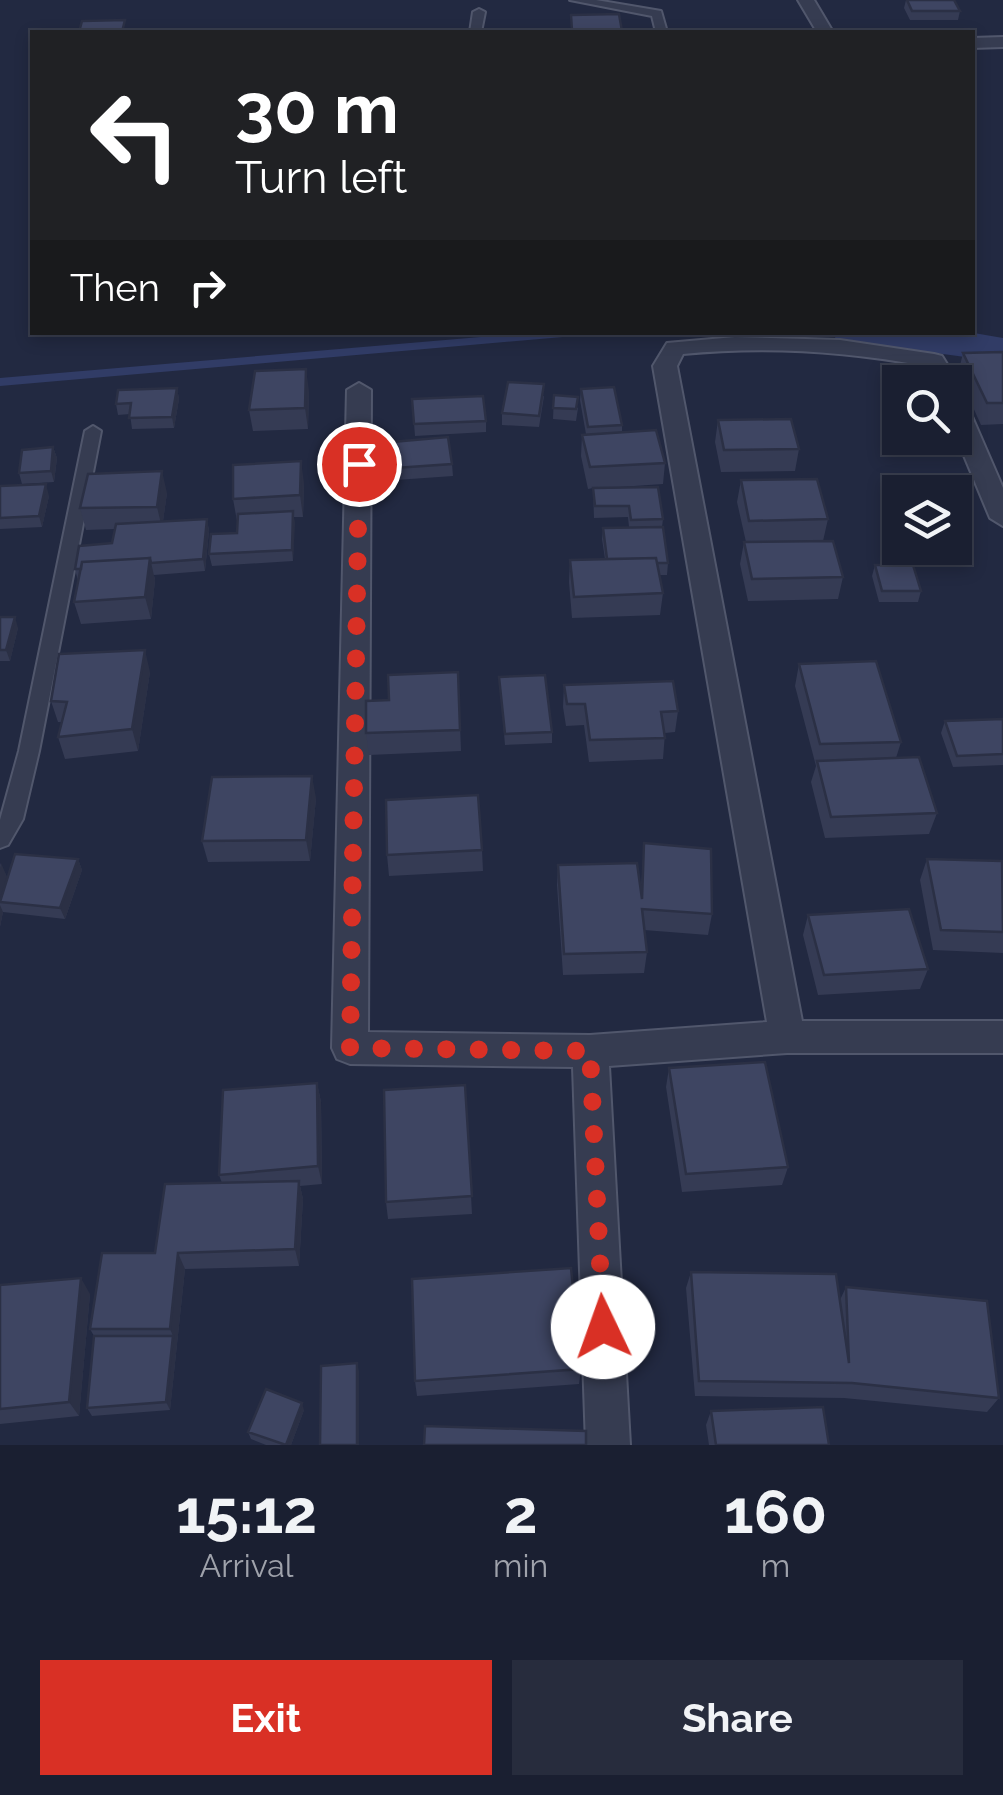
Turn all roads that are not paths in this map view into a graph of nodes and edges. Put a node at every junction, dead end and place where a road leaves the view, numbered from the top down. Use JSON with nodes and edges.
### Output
{"nodes":[{"id":1,"x":575,"y":0,"type":"edge"},
{"id":2,"x":806,"y":0,"type":"edge"},
{"id":3,"x":480,"y":12,"type":"dead end"},
{"id":4,"x":475,"y":30,"type":"edge"},
{"id":5,"x":661,"y":30,"type":"edge"},
{"id":6,"x":824,"y":30,"type":"edge"},
{"id":7,"x":1003,"y":42,"type":"edge"},
{"id":8,"x":975,"y":43,"type":"edge"},
{"id":9,"x":709,"y":338,"type":"edge"},
{"id":10,"x":936,"y":365,"type":"edge"},
{"id":11,"x":359,"y":390,"type":"dead end"},
{"id":12,"x":94,"y":431,"type":"dead end"},
{"id":13,"x":972,"y":444,"type":"edge"},
{"id":14,"x":1003,"y":518,"type":"edge"},
{"id":15,"x":0,"y":838,"type":"edge"},
{"id":16,"x":1003,"y":1036,"type":"edge"},
{"id":17,"x":787,"y":1037,"type":"junction"},
{"id":18,"x":590,"y":1051,"type":"junction"},
{"id":19,"x":608,"y":1445,"type":"edge"}],
"edges":[{"from":1,"to":5,"type":"lane"},
{"from":2,"to":6,"type":"street"},
{"from":3,"to":4,"type":"lane"},
{"from":7,"to":8,"type":"street"},
{"from":9,"to":10,"type":"street"},
{"from":9,"to":17,"type":"street"},
{"from":11,"to":18,"type":"street"},
{"from":12,"to":15,"type":"lane"},
{"from":13,"to":14,"type":"street"},
{"from":16,"to":17,"type":"street"},
{"from":17,"to":18,"type":"street"},
{"from":18,"to":19,"type":"street"}]}
